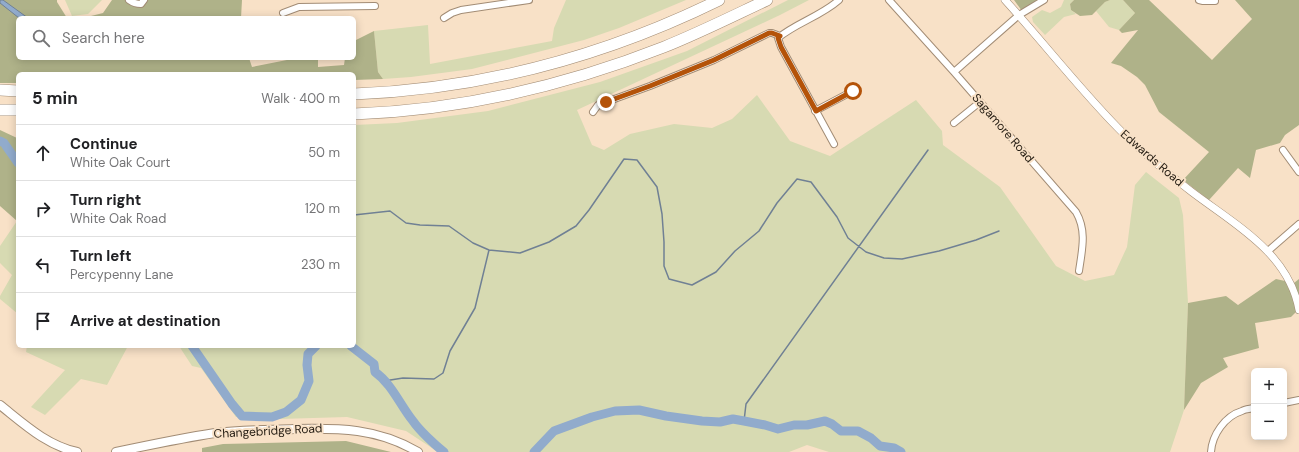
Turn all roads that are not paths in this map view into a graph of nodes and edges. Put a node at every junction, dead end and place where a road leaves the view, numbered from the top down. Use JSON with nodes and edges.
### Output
{"nodes":[{"id":1,"x":129,"y":0,"type":"edge"},
{"id":2,"x":144,"y":0,"type":"edge"},
{"id":3,"x":528,"y":0,"type":"edge"},
{"id":4,"x":719,"y":0,"type":"edge"},
{"id":5,"x":766,"y":0,"type":"edge"},
{"id":6,"x":839,"y":0,"type":"edge"},
{"id":7,"x":889,"y":0,"type":"edge"},
{"id":8,"x":1005,"y":0,"type":"edge"},
{"id":9,"x":1044,"y":0,"type":"edge"},
{"id":10,"x":1199,"y":0,"type":"edge"},
{"id":11,"x":1215,"y":1,"type":"dead end"},
{"id":12,"x":498,"y":2,"type":"edge"},
{"id":13,"x":330,"y":3,"type":"edge"},
{"id":14,"x":375,"y":6,"type":"dead end"},
{"id":15,"x":283,"y":13,"type":"dead end"},
{"id":16,"x":1019,"y":15,"type":"junction"},
{"id":17,"x":444,"y":18,"type":"dead end"},
{"id":18,"x":780,"y":36,"type":"junction"},
{"id":19,"x":954,"y":72,"type":"junction"},
{"id":20,"x":0,"y":90,"type":"edge"},
{"id":21,"x":16,"y":91,"type":"edge"},
{"id":22,"x":853,"y":91,"type":"dead end"},
{"id":23,"x":356,"y":94,"type":"edge"},
{"id":24,"x":980,"y":102,"type":"junction"},
{"id":25,"x":0,"y":110,"type":"edge"},
{"id":26,"x":16,"y":110,"type":"edge"},
{"id":27,"x":816,"y":111,"type":"junction"},
{"id":28,"x":593,"y":112,"type":"dead end"},
{"id":29,"x":356,"y":114,"type":"edge"},
{"id":30,"x":954,"y":123,"type":"dead end"},
{"id":31,"x":834,"y":144,"type":"dead end"},
{"id":32,"x":1282,"y":150,"type":"dead end"},
{"id":33,"x":1299,"y":172,"type":"edge"},
{"id":34,"x":1299,"y":224,"type":"edge"},
{"id":35,"x":1268,"y":252,"type":"junction"},
{"id":36,"x":1079,"y":271,"type":"dead end"},
{"id":37,"x":1299,"y":310,"type":"edge"},
{"id":38,"x":1299,"y":400,"type":"edge"},
{"id":39,"x":1287,"y":402,"type":"edge"},
{"id":40,"x":0,"y":405,"type":"edge"},
{"id":41,"x":1251,"y":409,"type":"edge"},
{"id":42,"x":76,"y":452,"type":"edge"},
{"id":43,"x":116,"y":452,"type":"edge"},
{"id":44,"x":418,"y":452,"type":"edge"},
{"id":45,"x":1211,"y":452,"type":"edge"}],
"edges":[{"from":1,"to":2,"type":"street"},
{"from":3,"to":12,"type":"street"},
{"from":4,"to":23,"type":"highway"},
{"from":5,"to":29,"type":"highway"},
{"from":6,"to":18,"type":"street"},
{"from":7,"to":19,"type":"street","name":"Sagamore Road"},
{"from":8,"to":16,"type":"street","name":"Edwards Road"},
{"from":9,"to":16,"type":"street"},
{"from":10,"to":11,"type":"street"},
{"from":12,"to":17,"type":"street"},
{"from":13,"to":14,"type":"street"},
{"from":13,"to":15,"type":"street"},
{"from":16,"to":19,"type":"street"},
{"from":16,"to":35,"type":"street","name":"Edwards Road"},
{"from":18,"to":27,"type":"street"},
{"from":18,"to":28,"type":"street"},
{"from":19,"to":24,"type":"street","name":"Sagamore Road"},
{"from":20,"to":21,"type":"highway"},
{"from":22,"to":27,"type":"street"},
{"from":24,"to":30,"type":"street"},
{"from":24,"to":36,"type":"street","name":"Sagamore Road"},
{"from":25,"to":26,"type":"highway"},
{"from":27,"to":31,"type":"street"},
{"from":32,"to":33,"type":"street"},
{"from":34,"to":35,"type":"street"},
{"from":35,"to":37,"type":"street","name":"Edwards Road"},
{"from":38,"to":39,"type":"street"},
{"from":40,"to":42,"type":"main road"},
{"from":41,"to":45,"type":"street"},
{"from":43,"to":44,"type":"main road","name":"Changebridge Road"}]}
